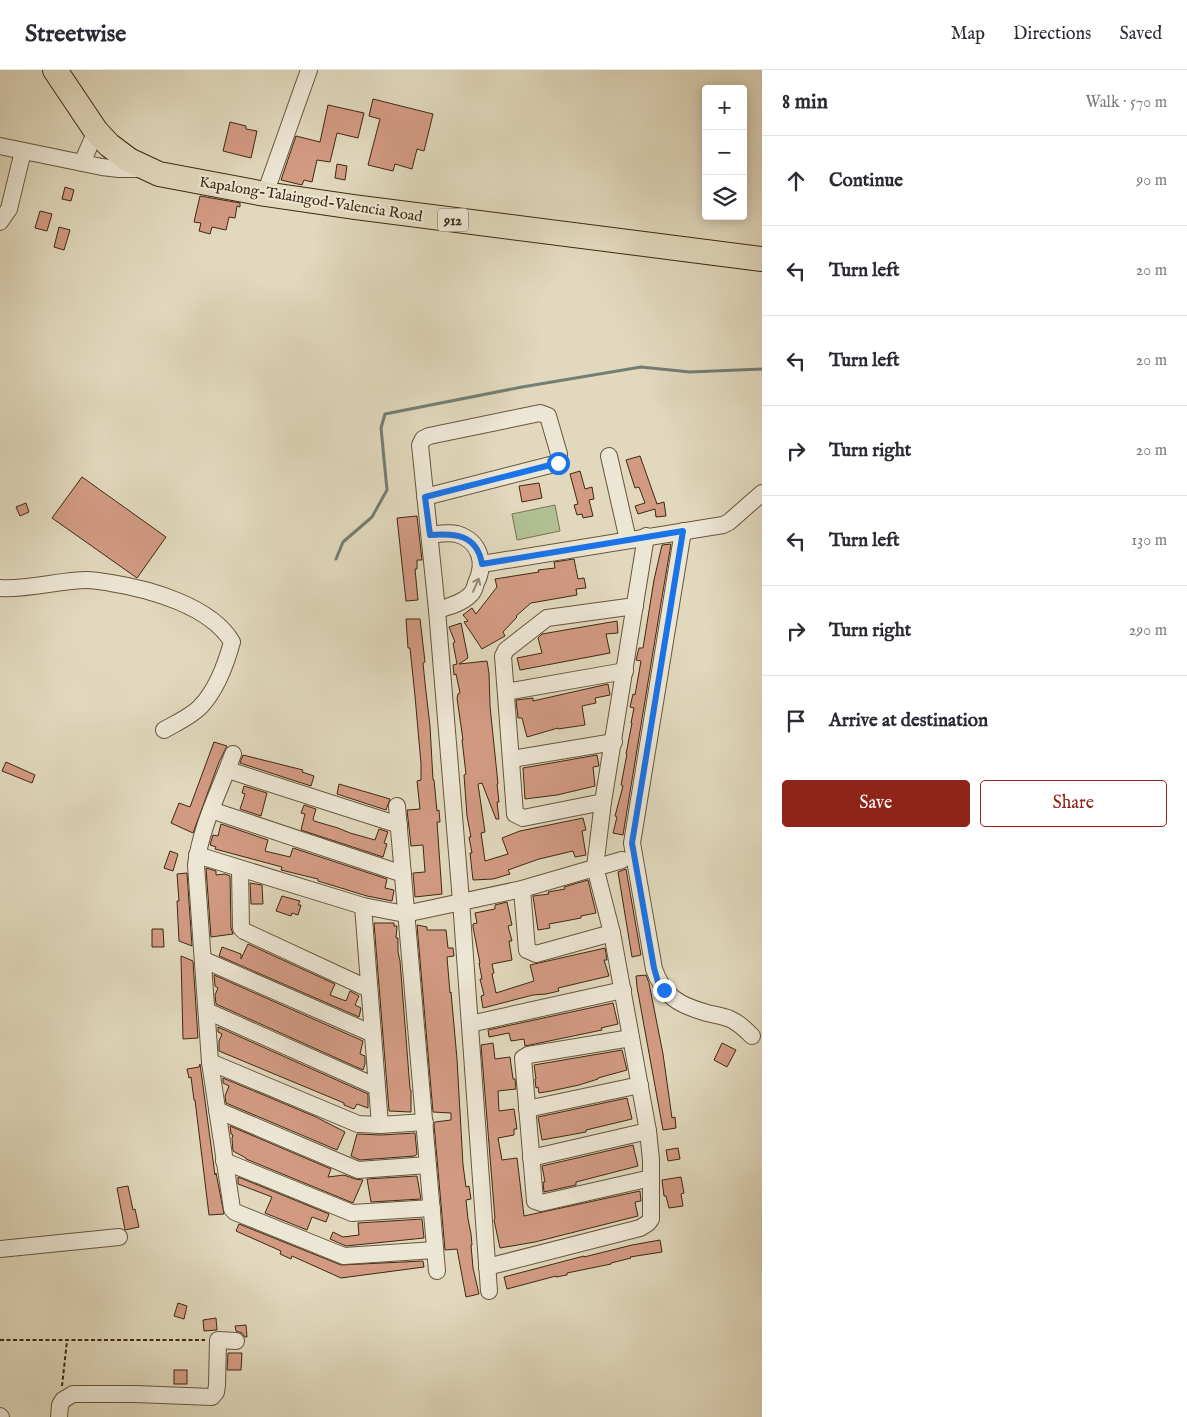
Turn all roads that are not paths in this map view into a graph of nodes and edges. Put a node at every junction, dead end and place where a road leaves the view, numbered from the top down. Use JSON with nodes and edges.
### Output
{"nodes":[{"id":1,"x":55,"y":70,"type":"edge"},
{"id":2,"x":309,"y":70,"type":"edge"},
{"id":3,"x":96,"y":131,"type":"junction"},
{"id":4,"x":0,"y":146,"type":"edge"},
{"id":5,"x":23,"y":151,"type":"junction"},
{"id":6,"x":82,"y":163,"type":"junction"},
{"id":7,"x":146,"y":169,"type":"junction"},
{"id":8,"x":264,"y":194,"type":"junction"},
{"id":9,"x":0,"y":222,"type":"edge"},
{"id":10,"x":762,"y":259,"type":"edge"},
{"id":11,"x":609,"y":456,"type":"dead end"},
{"id":12,"x":762,"y":493,"type":"edge"},
{"id":13,"x":425,"y":497,"type":"junction"},
{"id":14,"x":683,"y":531,"type":"junction"},
{"id":15,"x":430,"y":535,"type":"junction"},
{"id":16,"x":646,"y":536,"type":"junction"},
{"id":17,"x":628,"y":540,"type":"junction"},
{"id":18,"x":482,"y":564,"type":"junction"},
{"id":19,"x":0,"y":588,"type":"edge"},
{"id":20,"x":635,"y":606,"type":"junction"},
{"id":21,"x":437,"y":610,"type":"junction"},
{"id":22,"x":625,"y":671,"type":"junction"},
{"id":23,"x":506,"y":692,"type":"junction"},
{"id":24,"x":164,"y":730,"type":"dead end"},
{"id":25,"x":614,"y":742,"type":"junction"},
{"id":26,"x":234,"y":754,"type":"dead end"},
{"id":27,"x":512,"y":759,"type":"junction"},
{"id":28,"x":228,"y":770,"type":"junction"},
{"id":29,"x":603,"y":802,"type":"junction"},
{"id":30,"x":397,"y":806,"type":"dead end"},
{"id":31,"x":211,"y":810,"type":"junction"},
{"id":32,"x":399,"y":825,"type":"junction"},
{"id":33,"x":197,"y":855,"type":"junction"},
{"id":34,"x":622,"y":860,"type":"dead end"},
{"id":35,"x":595,"y":867,"type":"junction"},
{"id":36,"x":240,"y":869,"type":"junction"},
{"id":37,"x":403,"y":874,"type":"junction"},
{"id":38,"x":522,"y":889,"type":"junction"},
{"id":39,"x":461,"y":901,"type":"junction"},
{"id":40,"x":363,"y":906,"type":"junction"},
{"id":41,"x":405,"y":914,"type":"junction"},
{"id":42,"x":612,"y":933,"type":"junction"},
{"id":43,"x":204,"y":960,"type":"junction"},
{"id":44,"x":369,"y":989,"type":"junction"},
{"id":45,"x":622,"y":990,"type":"junction"},
{"id":46,"x":207,"y":1011,"type":"junction"},
{"id":47,"x":470,"y":1024,"type":"junction"},
{"id":48,"x":373,"y":1034,"type":"junction"},
{"id":49,"x":752,"y":1036,"type":"dead end"},
{"id":50,"x":631,"y":1038,"type":"junction"},
{"id":51,"x":210,"y":1062,"type":"junction"},
{"id":52,"x":640,"y":1085,"type":"junction"},
{"id":53,"x":377,"y":1087,"type":"junction"},
{"id":54,"x":527,"y":1109,"type":"junction"},
{"id":55,"x":217,"y":1110,"type":"junction"},
{"id":56,"x":425,"y":1122,"type":"junction"},
{"id":57,"x":380,"y":1125,"type":"junction"},
{"id":58,"x":648,"y":1131,"type":"junction"},
{"id":59,"x":531,"y":1158,"type":"junction"},
{"id":60,"x":224,"y":1161,"type":"junction"},
{"id":61,"x":428,"y":1165,"type":"junction"},
{"id":62,"x":651,"y":1178,"type":"junction"},
{"id":63,"x":432,"y":1208,"type":"junction"},
{"id":64,"x":119,"y":1237,"type":"dead end"},
{"id":65,"x":0,"y":1248,"type":"edge"},
{"id":66,"x":436,"y":1250,"type":"junction"},
{"id":67,"x":487,"y":1267,"type":"junction"},
{"id":68,"x":437,"y":1271,"type":"dead end"},
{"id":69,"x":490,"y":1291,"type":"dead end"},
{"id":70,"x":236,"y":1341,"type":"dead end"},
{"id":71,"x":59,"y":1411,"type":"edge"}],
"edges":[{"from":1,"to":3,"type":"highway","name":"Kapalong-Talaingod-Valencia Road","number":"912"},
{"from":2,"to":8,"type":"street"},
{"from":3,"to":6,"type":"street"},
{"from":3,"to":7,"type":"highway","name":"Kapalong-Talaingod-Valencia Road","number":"912"},
{"from":4,"to":5,"type":"street"},
{"from":5,"to":6,"type":"street"},
{"from":5,"to":9,"type":"street"},
{"from":6,"to":7,"type":"street"},
{"from":7,"to":8,"type":"highway","name":"Kapalong-Talaingod-Valencia Road","number":"912"},
{"from":8,"to":10,"type":"highway","name":"Kapalong-Talaingod-Valencia Road","number":"912"},
{"from":11,"to":17,"type":"street"},
{"from":12,"to":14,"type":"street"},
{"from":13,"to":13,"type":"street"},
{"from":13,"to":15,"type":"street"},
{"from":14,"to":16,"type":"street"},
{"from":14,"to":49,"type":"street"},
{"from":15,"to":18,"type":"street"},
{"from":15,"to":21,"type":"street"},
{"from":16,"to":17,"type":"street"},
{"from":16,"to":20,"type":"street"},
{"from":17,"to":18,"type":"street"},
{"from":21,"to":18,"type":"street","one_way":true},
{"from":19,"to":24,"type":"street"},
{"from":20,"to":22,"type":"street"},
{"from":20,"to":23,"type":"street"},
{"from":21,"to":39,"type":"street"},
{"from":22,"to":23,"type":"street"},
{"from":22,"to":25,"type":"street"},
{"from":23,"to":27,"type":"street"},
{"from":25,"to":27,"type":"street"},
{"from":25,"to":29,"type":"street"},
{"from":26,"to":28,"type":"street"},
{"from":27,"to":29,"type":"street"},
{"from":28,"to":31,"type":"street"},
{"from":28,"to":32,"type":"street"},
{"from":29,"to":35,"type":"street"},
{"from":30,"to":32,"type":"street"},
{"from":31,"to":33,"type":"street"},
{"from":31,"to":37,"type":"street"},
{"from":32,"to":37,"type":"street"},
{"from":33,"to":36,"type":"street"},
{"from":33,"to":43,"type":"street"},
{"from":34,"to":35,"type":"street"},
{"from":35,"to":38,"type":"street"},
{"from":35,"to":42,"type":"street"},
{"from":36,"to":40,"type":"street"},
{"from":36,"to":44,"type":"street"},
{"from":37,"to":41,"type":"street"},
{"from":38,"to":39,"type":"street"},
{"from":38,"to":42,"type":"street"},
{"from":39,"to":41,"type":"street"},
{"from":39,"to":47,"type":"street"},
{"from":40,"to":41,"type":"street"},
{"from":40,"to":44,"type":"street"},
{"from":41,"to":56,"type":"street"},
{"from":42,"to":45,"type":"street"},
{"from":43,"to":46,"type":"street"},
{"from":43,"to":48,"type":"street"},
{"from":44,"to":48,"type":"street"},
{"from":45,"to":47,"type":"street"},
{"from":45,"to":50,"type":"street"},
{"from":46,"to":51,"type":"street"},
{"from":46,"to":53,"type":"street"},
{"from":47,"to":67,"type":"street"},
{"from":48,"to":53,"type":"street"},
{"from":50,"to":52,"type":"street"},
{"from":50,"to":54,"type":"street"},
{"from":51,"to":55,"type":"street"},
{"from":51,"to":57,"type":"street"},
{"from":52,"to":54,"type":"street"},
{"from":52,"to":58,"type":"street"},
{"from":53,"to":57,"type":"street"},
{"from":54,"to":59,"type":"street"},
{"from":55,"to":60,"type":"street"},
{"from":55,"to":61,"type":"street"},
{"from":56,"to":57,"type":"street"},
{"from":56,"to":61,"type":"street"},
{"from":58,"to":59,"type":"street"},
{"from":58,"to":62,"type":"street"},
{"from":59,"to":62,"type":"street"},
{"from":60,"to":63,"type":"street"},
{"from":60,"to":66,"type":"street"},
{"from":61,"to":63,"type":"street"},
{"from":62,"to":67,"type":"street"},
{"from":63,"to":66,"type":"street"},
{"from":64,"to":65,"type":"street"},
{"from":66,"to":68,"type":"street"},
{"from":67,"to":69,"type":"street"},
{"from":70,"to":71,"type":"street"}]}
